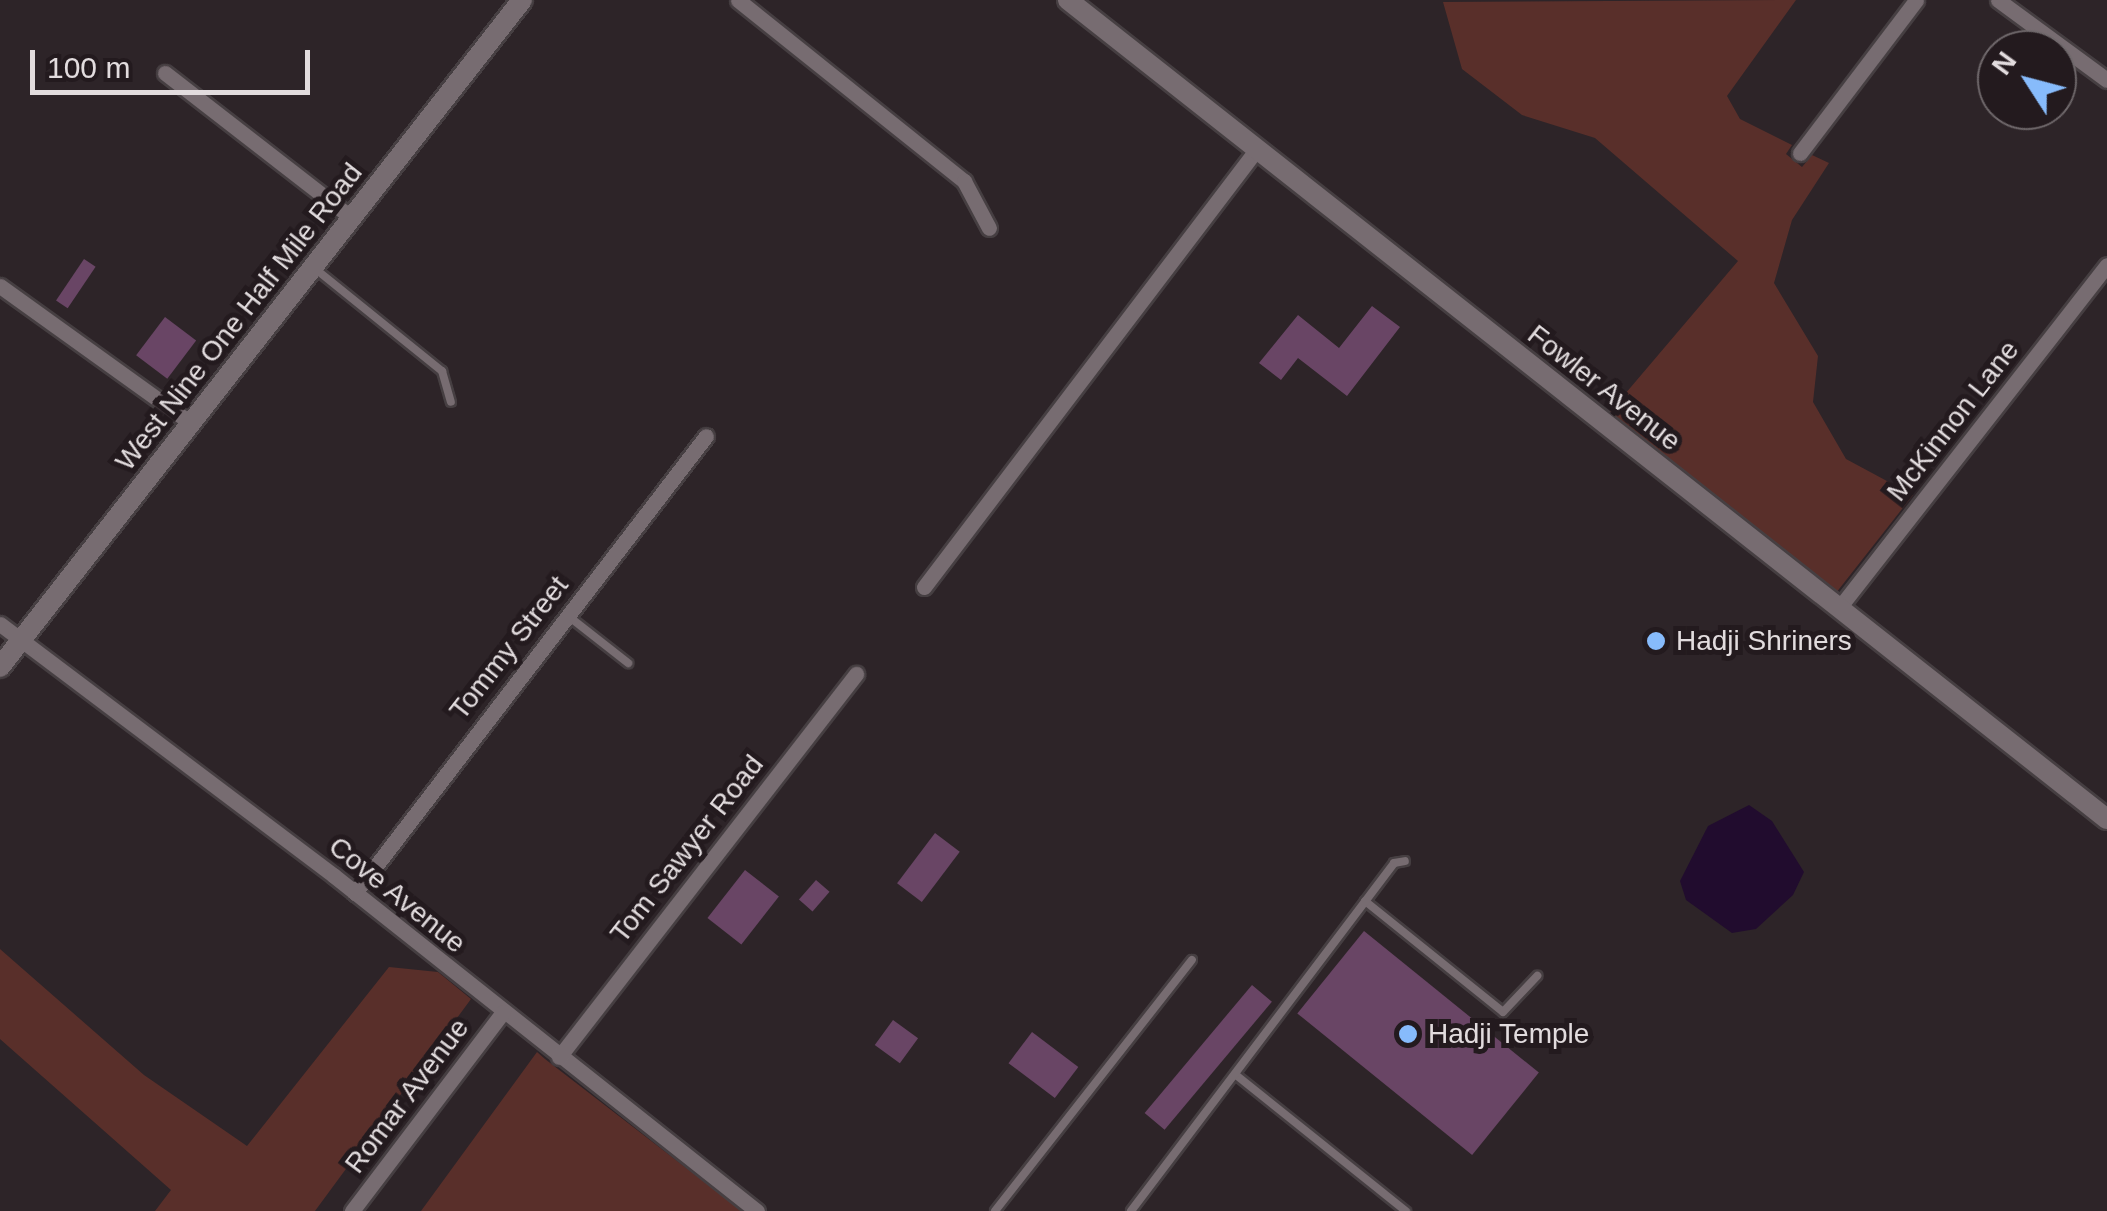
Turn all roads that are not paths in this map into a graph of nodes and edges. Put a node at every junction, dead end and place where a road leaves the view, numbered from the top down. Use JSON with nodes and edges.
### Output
{"nodes":[{"id":1,"x":522,"y":0,"type":"edge"},
{"id":2,"x":738,"y":0,"type":"edge"},
{"id":3,"x":1068,"y":0,"type":"edge"},
{"id":4,"x":1916,"y":0,"type":"edge"},
{"id":5,"x":1998,"y":0,"type":"edge"},
{"id":6,"x":165,"y":73,"type":"dead end"},
{"id":7,"x":2107,"y":80,"type":"edge"},
{"id":8,"x":1258,"y":149,"type":"junction"},
{"id":9,"x":1800,"y":153,"type":"dead end"},
{"id":10,"x":352,"y":218,"type":"junction"},
{"id":11,"x":989,"y":228,"type":"dead end"},
{"id":12,"x":2107,"y":265,"type":"edge"},
{"id":13,"x":313,"y":268,"type":"junction"},
{"id":14,"x":0,"y":286,"type":"edge"},
{"id":15,"x":451,"y":402,"type":"dead end"},
{"id":16,"x":191,"y":423,"type":"junction"},
{"id":17,"x":706,"y":436,"type":"dead end"},
{"id":18,"x":924,"y":587,"type":"dead end"},
{"id":19,"x":1838,"y":608,"type":"junction"},
{"id":20,"x":567,"y":615,"type":"junction"},
{"id":21,"x":0,"y":624,"type":"edge"},
{"id":22,"x":21,"y":640,"type":"junction"},
{"id":23,"x":628,"y":663,"type":"dead end"},
{"id":24,"x":0,"y":667,"type":"edge"},
{"id":25,"x":856,"y":674,"type":"dead end"},
{"id":26,"x":2107,"y":818,"type":"edge"},
{"id":27,"x":1405,"y":862,"type":"dead end"},
{"id":28,"x":354,"y":893,"type":"junction"},
{"id":29,"x":1365,"y":902,"type":"junction"},
{"id":30,"x":1192,"y":960,"type":"dead end"},
{"id":31,"x":1537,"y":976,"type":"dead end"},
{"id":32,"x":503,"y":1012,"type":"junction"},
{"id":33,"x":560,"y":1057,"type":"junction"},
{"id":34,"x":1236,"y":1075,"type":"junction"},
{"id":35,"x":352,"y":1211,"type":"edge"},
{"id":36,"x":757,"y":1211,"type":"edge"},
{"id":37,"x":996,"y":1211,"type":"edge"},
{"id":38,"x":1131,"y":1211,"type":"edge"},
{"id":39,"x":1406,"y":1211,"type":"edge"}],
"edges":[{"from":1,"to":10,"type":"street","name":"West Nine One Half Mile Road"},
{"from":2,"to":11,"type":"street"},
{"from":3,"to":8,"type":"street","name":"Fowler Avenue"},
{"from":4,"to":9,"type":"street"},
{"from":5,"to":7,"type":"street"},
{"from":6,"to":10,"type":"street"},
{"from":8,"to":18,"type":"street"},
{"from":8,"to":19,"type":"street","name":"Fowler Avenue"},
{"from":10,"to":13,"type":"street","name":"West Nine One Half Mile Road"},
{"from":12,"to":19,"type":"street","name":"McKinnon Lane"},
{"from":13,"to":15,"type":"lane"},
{"from":13,"to":16,"type":"street","name":"West Nine One Half Mile Road"},
{"from":14,"to":16,"type":"street"},
{"from":16,"to":22,"type":"street","name":"West Nine One Half Mile Road"},
{"from":17,"to":20,"type":"street","name":"Tommy Street"},
{"from":19,"to":26,"type":"street","name":"Fowler Avenue"},
{"from":20,"to":23,"type":"lane"},
{"from":20,"to":28,"type":"street","name":"Tommy Street"},
{"from":21,"to":22,"type":"street","name":"Cove Avenue"},
{"from":22,"to":24,"type":"street","name":"West Nine One Half Mile Road"},
{"from":22,"to":28,"type":"street","name":"Cove Avenue"},
{"from":25,"to":33,"type":"street","name":"Tom Sawyer Road"},
{"from":27,"to":29,"type":"lane"},
{"from":28,"to":32,"type":"street","name":"Cove Avenue"},
{"from":29,"to":31,"type":"lane"},
{"from":29,"to":34,"type":"lane"},
{"from":30,"to":37,"type":"lane"},
{"from":32,"to":33,"type":"street","name":"Cove Avenue"},
{"from":32,"to":35,"type":"street","name":"Romar Avenue"},
{"from":33,"to":36,"type":"street","name":"Cove Avenue"},
{"from":34,"to":38,"type":"lane"},
{"from":34,"to":39,"type":"lane"}]}
